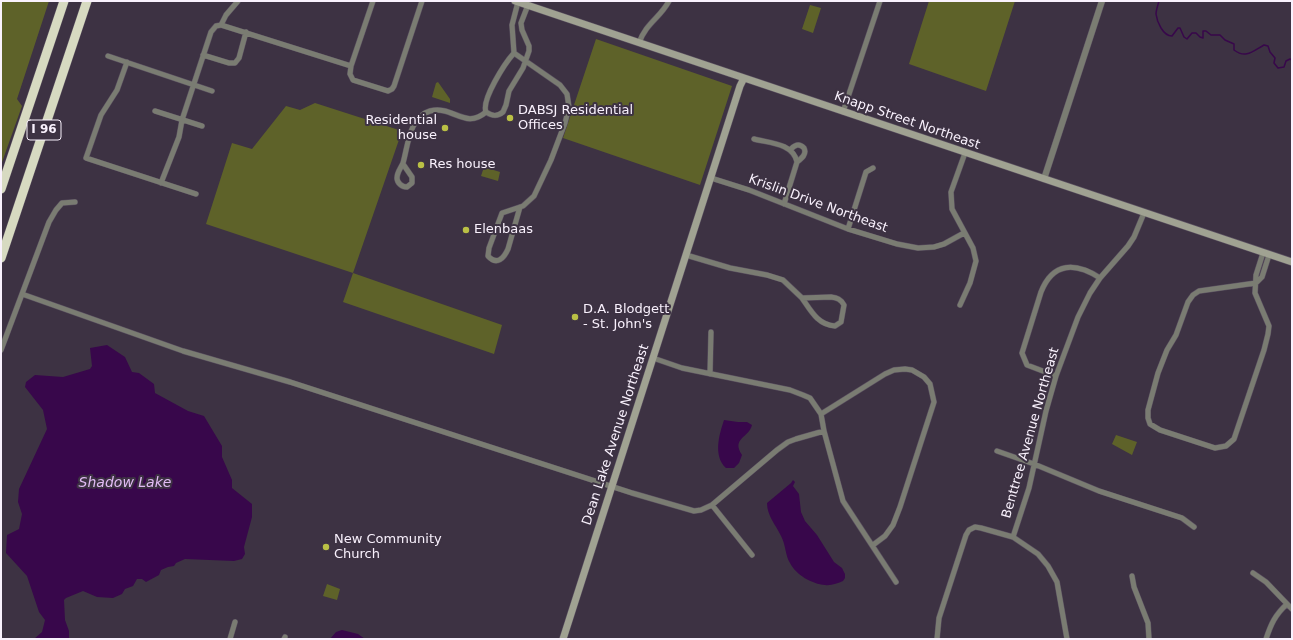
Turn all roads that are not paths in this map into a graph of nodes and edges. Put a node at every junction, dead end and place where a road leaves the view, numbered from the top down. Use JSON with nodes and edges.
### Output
{"nodes":[{"id":1,"x":64,"y":1,"type":"edge"},
{"id":2,"x":87,"y":1,"type":"edge"},
{"id":3,"x":238,"y":1,"type":"edge"},
{"id":4,"x":373,"y":1,"type":"edge"},
{"id":5,"x":422,"y":1,"type":"edge"},
{"id":6,"x":517,"y":1,"type":"edge"},
{"id":7,"x":669,"y":1,"type":"edge"},
{"id":8,"x":880,"y":1,"type":"edge"},
{"id":9,"x":1102,"y":1,"type":"edge"},
{"id":10,"x":528,"y":5,"type":"junction"},
{"id":11,"x":221,"y":24,"type":"junction"},
{"id":12,"x":246,"y":32,"type":"junction"},
{"id":13,"x":639,"y":43,"type":"junction"},
{"id":14,"x":514,"y":53,"type":"junction"},
{"id":15,"x":203,"y":55,"type":"junction"},
{"id":16,"x":108,"y":56,"type":"dead end"},
{"id":17,"x":525,"y":60,"type":"junction"},
{"id":18,"x":127,"y":62,"type":"junction"},
{"id":19,"x":351,"y":66,"type":"junction"},
{"id":20,"x":744,"y":78,"type":"junction"},
{"id":21,"x":194,"y":84,"type":"junction"},
{"id":22,"x":212,"y":91,"type":"dead end"},
{"id":23,"x":155,"y":111,"type":"dead end"},
{"id":24,"x":486,"y":112,"type":"junction"},
{"id":25,"x":843,"y":112,"type":"junction"},
{"id":26,"x":182,"y":120,"type":"junction"},
{"id":27,"x":202,"y":126,"type":"dead end"},
{"id":28,"x":754,"y":139,"type":"dead end"},
{"id":29,"x":791,"y":150,"type":"junction"},
{"id":30,"x":965,"y":152,"type":"junction"},
{"id":31,"x":797,"y":162,"type":"junction"},
{"id":32,"x":402,"y":164,"type":"dead end"},
{"id":33,"x":873,"y":168,"type":"dead end"},
{"id":34,"x":711,"y":178,"type":"junction"},
{"id":35,"x":1044,"y":179,"type":"junction"},
{"id":36,"x":161,"y":183,"type":"junction"},
{"id":37,"x":1,"y":190,"type":"edge"},
{"id":38,"x":196,"y":194,"type":"dead end"},
{"id":39,"x":75,"y":202,"type":"dead end"},
{"id":40,"x":784,"y":204,"type":"junction"},
{"id":41,"x":520,"y":207,"type":"junction"},
{"id":42,"x":1144,"y":213,"type":"junction"},
{"id":43,"x":848,"y":229,"type":"junction"},
{"id":44,"x":964,"y":233,"type":"junction"},
{"id":45,"x":1266,"y":254,"type":"junction"},
{"id":46,"x":686,"y":256,"type":"junction"},
{"id":47,"x":1,"y":258,"type":"edge"},
{"id":48,"x":1292,"y":262,"type":"edge"},
{"id":49,"x":1100,"y":278,"type":"junction"},
{"id":50,"x":1256,"y":283,"type":"junction"},
{"id":51,"x":22,"y":294,"type":"junction"},
{"id":52,"x":802,"y":298,"type":"junction"},
{"id":53,"x":960,"y":305,"type":"dead end"},
{"id":54,"x":711,"y":332,"type":"dead end"},
{"id":55,"x":1,"y":350,"type":"edge"},
{"id":56,"x":653,"y":358,"type":"junction"},
{"id":57,"x":710,"y":374,"type":"junction"},
{"id":58,"x":1056,"y":376,"type":"junction"},
{"id":59,"x":821,"y":414,"type":"junction"},
{"id":60,"x":824,"y":431,"type":"junction"},
{"id":61,"x":997,"y":451,"type":"dead end"},
{"id":62,"x":1034,"y":464,"type":"junction"},
{"id":63,"x":611,"y":486,"type":"junction"},
{"id":64,"x":712,"y":505,"type":"junction"},
{"id":65,"x":1194,"y":527,"type":"dead end"},
{"id":66,"x":1013,"y":537,"type":"junction"},
{"id":67,"x":873,"y":546,"type":"junction"},
{"id":68,"x":752,"y":555,"type":"dead end"},
{"id":69,"x":1253,"y":573,"type":"dead end"},
{"id":70,"x":1132,"y":576,"type":"dead end"},
{"id":71,"x":896,"y":582,"type":"dead end"},
{"id":72,"x":1287,"y":604,"type":"junction"},
{"id":73,"x":1292,"y":609,"type":"edge"},
{"id":74,"x":235,"y":622,"type":"dead end"},
{"id":75,"x":230,"y":639,"type":"edge"},
{"id":76,"x":563,"y":639,"type":"edge"},
{"id":77,"x":937,"y":639,"type":"edge"},
{"id":78,"x":1067,"y":639,"type":"edge"},
{"id":79,"x":1149,"y":639,"type":"edge"},
{"id":80,"x":1266,"y":639,"type":"edge"}],
"edges":[{"from":1,"to":37,"type":"highway","number":"I 96"},
{"from":2,"to":47,"type":"highway","number":"I 96"},
{"from":3,"to":11,"type":"street"},
{"from":4,"to":19,"type":"street"},
{"from":5,"to":19,"type":"street"},
{"from":6,"to":10,"type":"main road","name":"Knapp Street Northeast"},
{"from":6,"to":14,"type":"street"},
{"from":7,"to":13,"type":"street"},
{"from":8,"to":25,"type":"street"},
{"from":9,"to":35,"type":"street"},
{"from":10,"to":13,"type":"main road","name":"Knapp Street Northeast"},
{"from":10,"to":17,"type":"street"},
{"from":11,"to":12,"type":"street"},
{"from":11,"to":15,"type":"street"},
{"from":12,"to":15,"type":"street"},
{"from":12,"to":19,"type":"street"},
{"from":13,"to":20,"type":"main road","name":"Knapp Street Northeast"},
{"from":14,"to":17,"type":"street"},
{"from":14,"to":24,"type":"street"},
{"from":15,"to":21,"type":"street"},
{"from":16,"to":18,"type":"street"},
{"from":17,"to":24,"type":"street"},
{"from":17,"to":41,"type":"street"},
{"from":18,"to":21,"type":"street"},
{"from":18,"to":36,"type":"street"},
{"from":20,"to":25,"type":"main road","name":"Knapp Street Northeast"},
{"from":20,"to":34,"type":"main road","name":"Dean Lake Avenue Northeast"},
{"from":21,"to":22,"type":"street"},
{"from":21,"to":26,"type":"street"},
{"from":23,"to":26,"type":"street"},
{"from":24,"to":32,"type":"street"},
{"from":25,"to":30,"type":"main road","name":"Knapp Street Northeast"},
{"from":26,"to":27,"type":"street"},
{"from":26,"to":36,"type":"street"},
{"from":28,"to":29,"type":"street"},
{"from":29,"to":31,"type":"street"},
{"from":29,"to":31,"type":"street"},
{"from":30,"to":35,"type":"main road","name":"Knapp Street Northeast"},
{"from":30,"to":44,"type":"street"},
{"from":31,"to":40,"type":"street"},
{"from":33,"to":43,"type":"street"},
{"from":34,"to":40,"type":"street","name":"Krislin Drive Northeast"},
{"from":34,"to":46,"type":"main road","name":"Dean Lake Avenue Northeast"},
{"from":35,"to":42,"type":"main road","name":"Knapp Street Northeast"},
{"from":36,"to":38,"type":"street"},
{"from":39,"to":51,"type":"street"},
{"from":40,"to":43,"type":"street","name":"Krislin Drive Northeast"},
{"from":41,"to":41,"type":"street"},
{"from":42,"to":45,"type":"main road","name":"Knapp Street Northeast"},
{"from":42,"to":49,"type":"street","name":"Benttree Avenue Northeast"},
{"from":43,"to":44,"type":"street","name":"Krislin Drive Northeast"},
{"from":44,"to":53,"type":"street"},
{"from":45,"to":48,"type":"main road","name":"Knapp Street Northeast"},
{"from":45,"to":50,"type":"street"},
{"from":46,"to":52,"type":"street"},
{"from":46,"to":56,"type":"main road","name":"Dean Lake Avenue Northeast"},
{"from":49,"to":58,"type":"street","name":"Benttree Avenue Northeast"},
{"from":49,"to":58,"type":"street"},
{"from":50,"to":50,"type":"street"},
{"from":51,"to":55,"type":"street"},
{"from":51,"to":63,"type":"street"},
{"from":52,"to":52,"type":"street"},
{"from":54,"to":57,"type":"street"},
{"from":56,"to":57,"type":"street"},
{"from":56,"to":63,"type":"main road","name":"Dean Lake Avenue Northeast"},
{"from":57,"to":59,"type":"street"},
{"from":58,"to":62,"type":"street","name":"Benttree Avenue Northeast"},
{"from":59,"to":60,"type":"street"},
{"from":59,"to":67,"type":"street"},
{"from":60,"to":64,"type":"street"},
{"from":60,"to":67,"type":"street"},
{"from":61,"to":62,"type":"street"},
{"from":62,"to":65,"type":"street"},
{"from":62,"to":66,"type":"street","name":"Benttree Avenue Northeast"},
{"from":63,"to":64,"type":"street"},
{"from":63,"to":76,"type":"main road","name":"Dean Lake Avenue Northeast"},
{"from":64,"to":68,"type":"street"},
{"from":66,"to":77,"type":"street"},
{"from":66,"to":78,"type":"street"},
{"from":67,"to":71,"type":"street"},
{"from":69,"to":72,"type":"street"},
{"from":70,"to":79,"type":"street"},
{"from":72,"to":73,"type":"street"},
{"from":72,"to":80,"type":"street"},
{"from":74,"to":75,"type":"street"}]}
